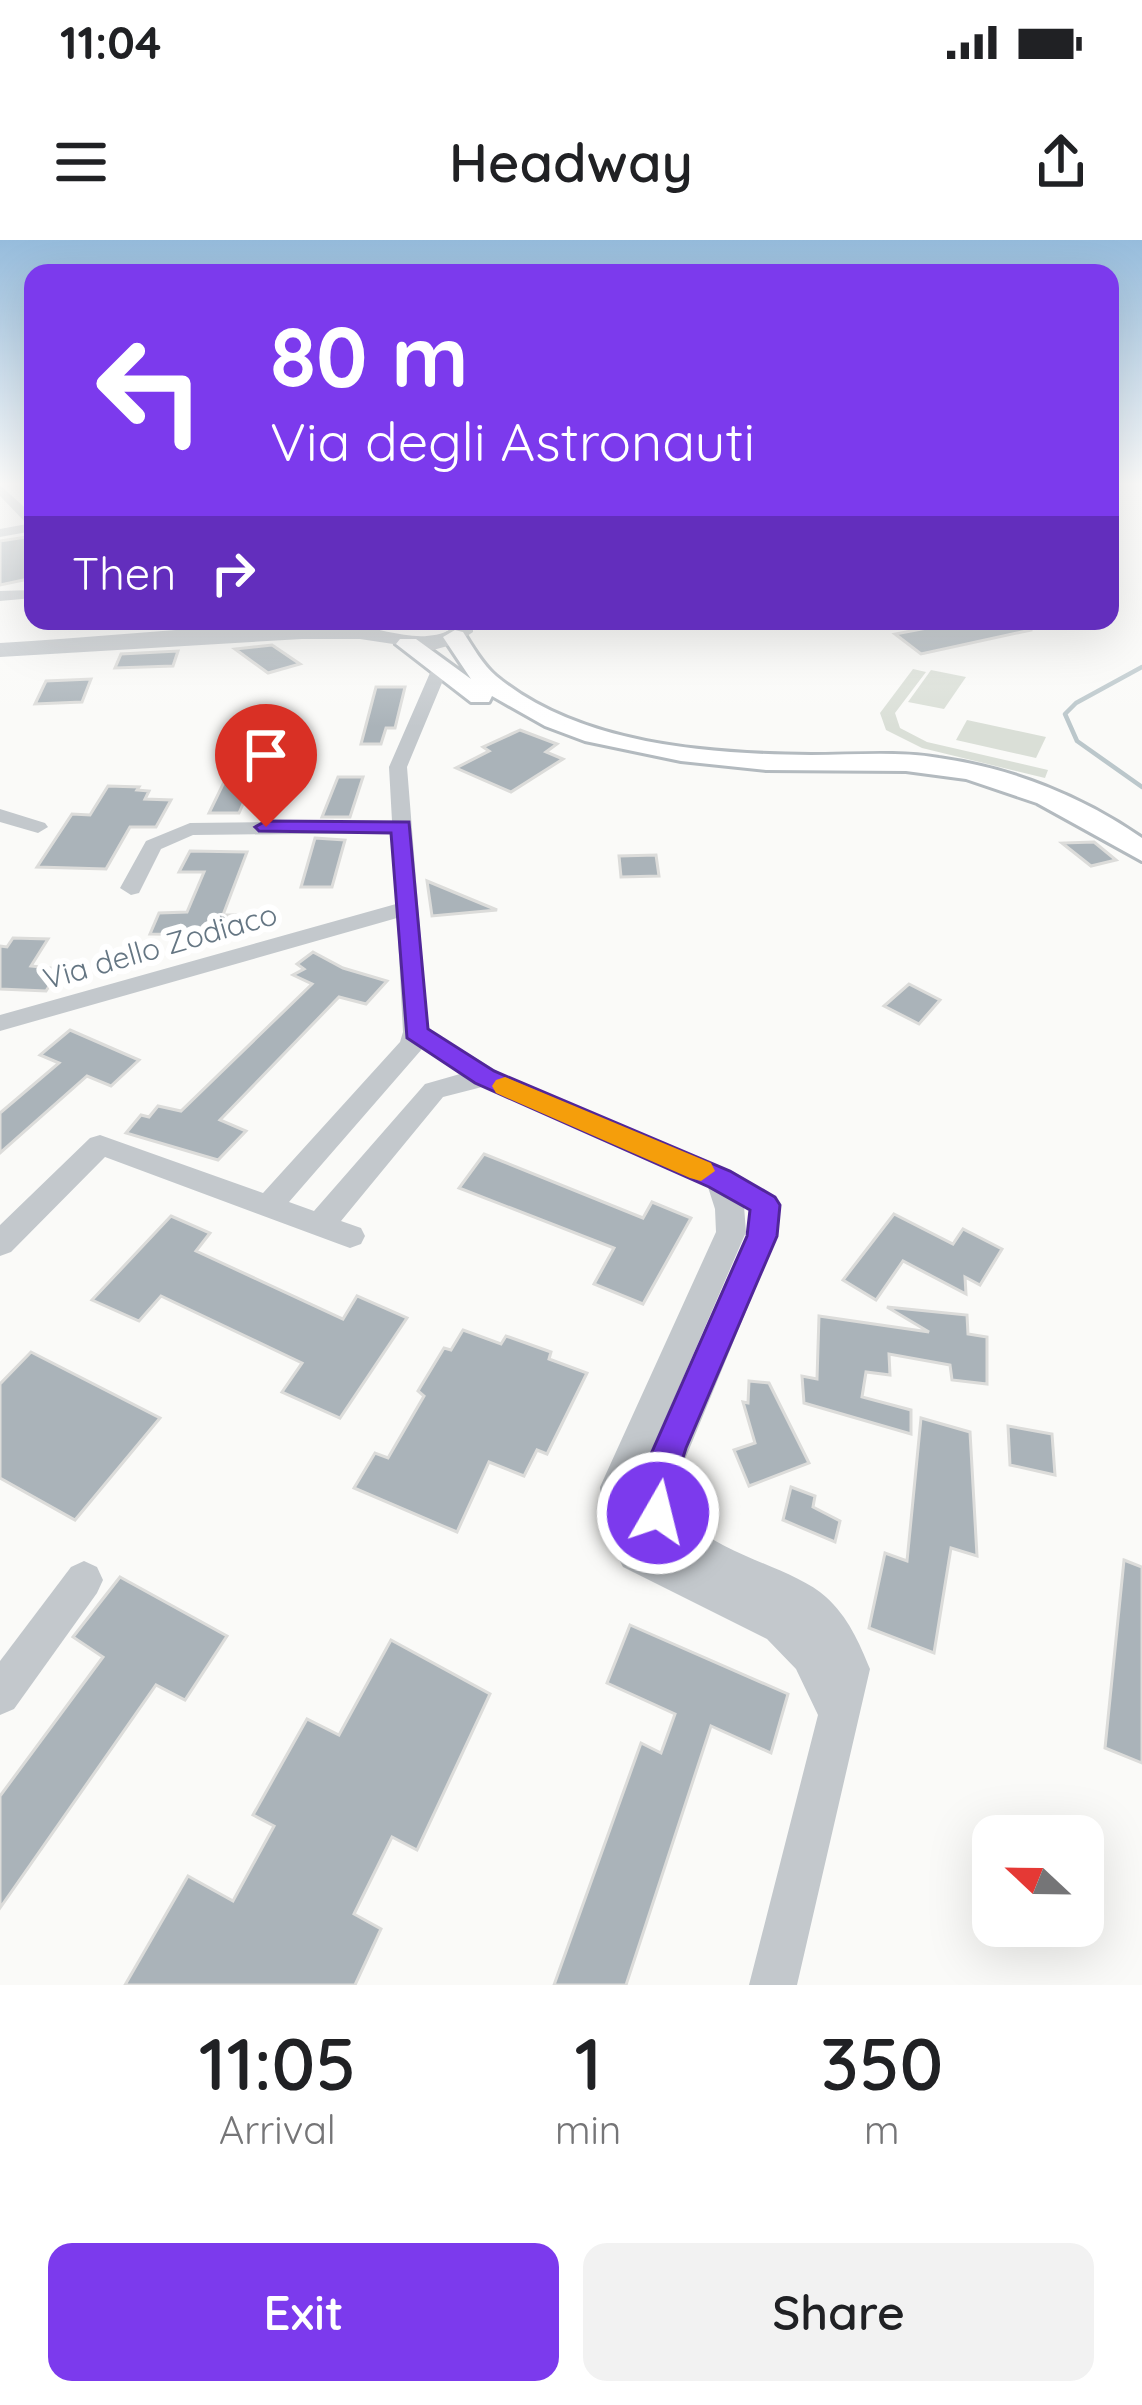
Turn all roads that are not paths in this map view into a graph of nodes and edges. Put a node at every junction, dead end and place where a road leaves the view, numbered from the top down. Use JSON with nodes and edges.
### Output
{"nodes":[{"id":1,"x":465,"y":630,"type":"edge"},
{"id":2,"x":390,"y":631,"type":"edge"},
{"id":3,"x":0,"y":650,"type":"edge"},
{"id":4,"x":441,"y":666,"type":"junction"},
{"id":5,"x":479,"y":696,"type":"junction"},
{"id":6,"x":421,"y":715,"type":"junction"},
{"id":7,"x":0,"y":815,"type":"edge"},
{"id":8,"x":1096,"y":823,"type":"junction"},
{"id":9,"x":38,"y":827,"type":"dead end"},
{"id":10,"x":401,"y":827,"type":"junction"},
{"id":11,"x":1142,"y":852,"type":"edge"},
{"id":12,"x":131,"y":888,"type":"dead end"},
{"id":13,"x":407,"y":908,"type":"junction"},
{"id":14,"x":0,"y":1023,"type":"edge"},
{"id":15,"x":416,"y":1032,"type":"junction"},
{"id":16,"x":484,"y":1077,"type":"junction"},
{"id":17,"x":368,"y":1096,"type":"junction"},
{"id":18,"x":407,"y":1120,"type":"junction"},
{"id":19,"x":268,"y":1206,"type":"junction"},
{"id":20,"x":320,"y":1225,"type":"junction"},
{"id":21,"x":350,"y":1236,"type":"dead end"},
{"id":22,"x":0,"y":1244,"type":"edge"},
{"id":23,"x":85,"y":1580,"type":"dead end"},
{"id":24,"x":0,"y":1695,"type":"edge"},
{"id":25,"x":772,"y":1985,"type":"edge"}],
"edges":[{"from":1,"to":8,"type":"main road"},
{"from":2,"to":3,"type":"street"},
{"from":2,"to":4,"type":"main road"},
{"from":4,"to":5,"type":"main road"},
{"from":4,"to":6,"type":"street"},
{"from":5,"to":6,"type":"street"},
{"from":5,"to":8,"type":"main road"},
{"from":6,"to":10,"type":"street"},
{"from":7,"to":9,"type":"street"},
{"from":8,"to":11,"type":"main road"},
{"from":10,"to":12,"type":"street"},
{"from":10,"to":13,"type":"street"},
{"from":13,"to":14,"type":"street","name":"Via dello Zodiaco"},
{"from":13,"to":15,"type":"street"},
{"from":15,"to":16,"type":"street"},
{"from":15,"to":17,"type":"street"},
{"from":16,"to":18,"type":"street"},
{"from":16,"to":25,"type":"street"},
{"from":17,"to":18,"type":"street"},
{"from":17,"to":19,"type":"street"},
{"from":18,"to":20,"type":"street"},
{"from":19,"to":20,"type":"street"},
{"from":19,"to":22,"type":"street"},
{"from":20,"to":21,"type":"street"},
{"from":23,"to":24,"type":"street"}]}
